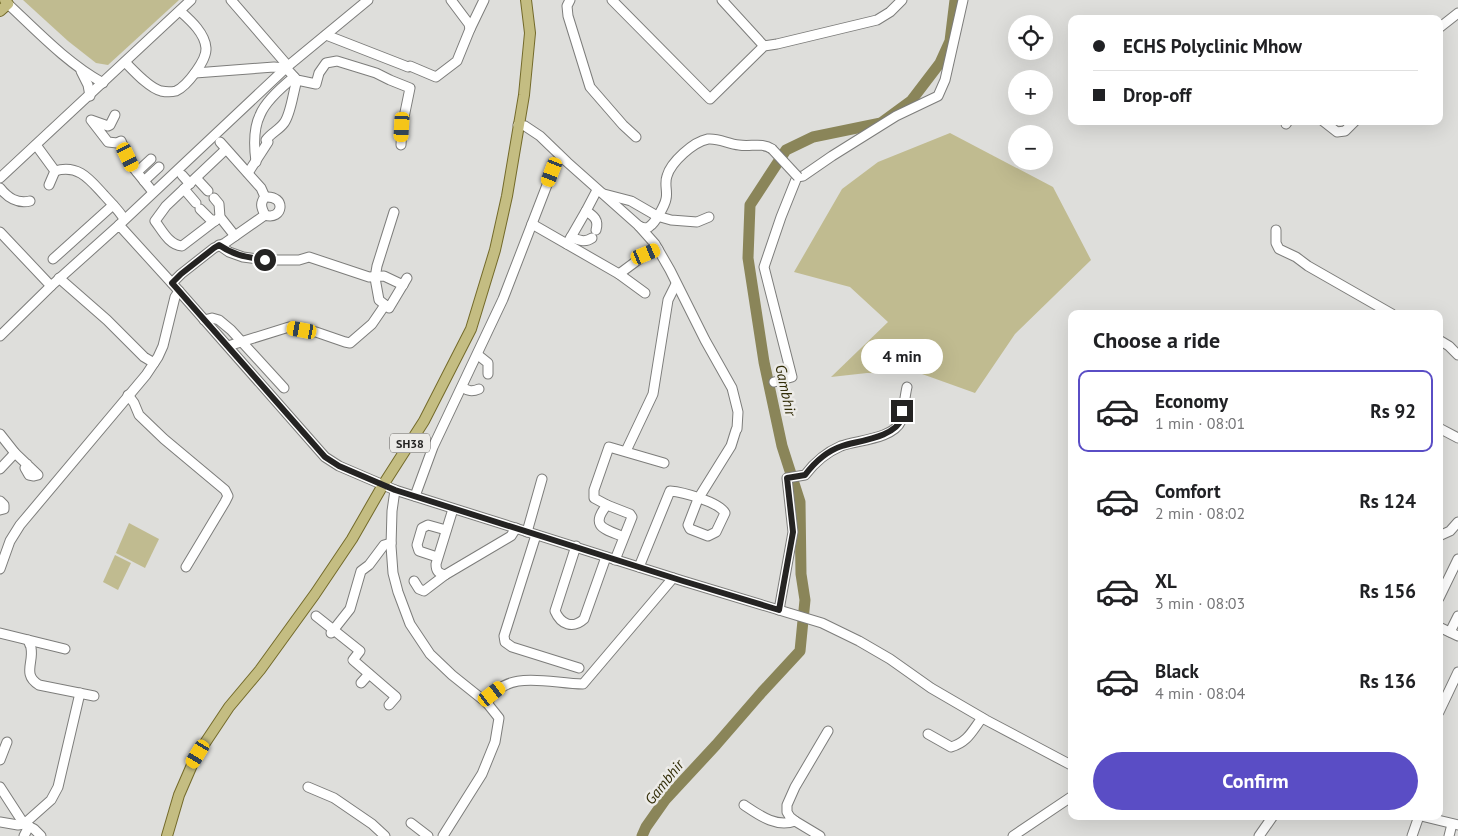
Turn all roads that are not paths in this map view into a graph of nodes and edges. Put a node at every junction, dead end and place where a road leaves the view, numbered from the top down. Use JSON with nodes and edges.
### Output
{"nodes":[{"id":1,"x":191,"y":0,"type":"edge"},
{"id":2,"x":231,"y":0,"type":"edge"},
{"id":3,"x":368,"y":0,"type":"edge"},
{"id":4,"x":451,"y":0,"type":"edge"},
{"id":5,"x":484,"y":0,"type":"edge"},
{"id":6,"x":526,"y":0,"type":"edge"},
{"id":7,"x":570,"y":0,"type":"edge"},
{"id":8,"x":612,"y":0,"type":"edge"},
{"id":9,"x":722,"y":0,"type":"edge"},
{"id":10,"x":902,"y":0,"type":"edge"},
{"id":11,"x":963,"y":0,"type":"edge"},
{"id":12,"x":4,"y":5,"type":"edge"},
{"id":13,"x":180,"y":10,"type":"junction"},
{"id":14,"x":1458,"y":13,"type":"edge"},
{"id":15,"x":1443,"y":25,"type":"edge"},
{"id":16,"x":470,"y":29,"type":"junction"},
{"id":17,"x":326,"y":35,"type":"junction"},
{"id":18,"x":764,"y":46,"type":"junction"},
{"id":19,"x":126,"y":62,"type":"junction"},
{"id":20,"x":287,"y":67,"type":"junction"},
{"id":21,"x":80,"y":69,"type":"junction"},
{"id":22,"x":195,"y":73,"type":"junction"},
{"id":23,"x":296,"y":78,"type":"junction"},
{"id":24,"x":103,"y":83,"type":"junction"},
{"id":25,"x":90,"y":96,"type":"junction"},
{"id":26,"x":115,"y":115,"type":"dead end"},
{"id":27,"x":518,"y":125,"type":"junction"},
{"id":28,"x":1328,"y":125,"type":"edge"},
{"id":29,"x":1351,"y":125,"type":"edge"},
{"id":30,"x":636,"y":137,"type":"dead end"},
{"id":31,"x":220,"y":142,"type":"dead end"},
{"id":32,"x":36,"y":145,"type":"junction"},
{"id":33,"x":401,"y":145,"type":"dead end"},
{"id":34,"x":223,"y":152,"type":"dead end"},
{"id":35,"x":151,"y":158,"type":"dead end"},
{"id":36,"x":256,"y":162,"type":"junction"},
{"id":37,"x":159,"y":167,"type":"dead end"},
{"id":38,"x":55,"y":171,"type":"junction"},
{"id":39,"x":137,"y":172,"type":"junction"},
{"id":40,"x":552,"y":172,"type":"dead end"},
{"id":41,"x":248,"y":173,"type":"junction"},
{"id":42,"x":182,"y":175,"type":"dead end"},
{"id":43,"x":798,"y":177,"type":"dead end"},
{"id":44,"x":0,"y":178,"type":"edge"},
{"id":45,"x":144,"y":181,"type":"junction"},
{"id":46,"x":190,"y":184,"type":"junction"},
{"id":47,"x":49,"y":185,"type":"dead end"},
{"id":48,"x":0,"y":188,"type":"edge"},
{"id":49,"x":208,"y":190,"type":"dead end"},
{"id":50,"x":153,"y":192,"type":"junction"},
{"id":51,"x":600,"y":192,"type":"junction"},
{"id":52,"x":265,"y":197,"type":"junction"},
{"id":53,"x":214,"y":198,"type":"dead end"},
{"id":54,"x":30,"y":201,"type":"dead end"},
{"id":55,"x":113,"y":205,"type":"junction"},
{"id":56,"x":586,"y":211,"type":"junction"},
{"id":57,"x":394,"y":212,"type":"dead end"},
{"id":58,"x":265,"y":214,"type":"junction"},
{"id":59,"x":657,"y":216,"type":"junction"},
{"id":60,"x":709,"y":218,"type":"dead end"},
{"id":61,"x":217,"y":219,"type":"junction"},
{"id":62,"x":121,"y":222,"type":"junction"},
{"id":63,"x":532,"y":224,"type":"junction"},
{"id":64,"x":640,"y":226,"type":"junction"},
{"id":65,"x":1276,"y":230,"type":"dead end"},
{"id":66,"x":0,"y":232,"type":"edge"},
{"id":67,"x":235,"y":236,"type":"junction"},
{"id":68,"x":569,"y":241,"type":"junction"},
{"id":69,"x":219,"y":245,"type":"junction"},
{"id":70,"x":658,"y":249,"type":"junction"},
{"id":71,"x":53,"y":259,"type":"dead end"},
{"id":72,"x":620,"y":274,"type":"junction"},
{"id":73,"x":59,"y":278,"type":"junction"},
{"id":74,"x":375,"y":278,"type":"junction"},
{"id":75,"x":172,"y":283,"type":"junction"},
{"id":76,"x":676,"y":284,"type":"junction"},
{"id":77,"x":51,"y":286,"type":"junction"},
{"id":78,"x":179,"y":291,"type":"junction"},
{"id":79,"x":645,"y":293,"type":"dead end"},
{"id":80,"x":385,"y":305,"type":"junction"},
{"id":81,"x":1385,"y":310,"type":"edge"},
{"id":82,"x":204,"y":320,"type":"junction"},
{"id":83,"x":0,"y":336,"type":"edge"},
{"id":84,"x":242,"y":342,"type":"junction"},
{"id":85,"x":1443,"y":342,"type":"edge"},
{"id":86,"x":228,"y":346,"type":"junction"},
{"id":87,"x":478,"y":355,"type":"junction"},
{"id":88,"x":1458,"y":355,"type":"edge"},
{"id":89,"x":154,"y":363,"type":"junction"},
{"id":90,"x":488,"y":374,"type":"dead end"},
{"id":91,"x":774,"y":382,"type":"dead end"},
{"id":92,"x":462,"y":387,"type":"junction"},
{"id":93,"x":907,"y":387,"type":"dead end"},
{"id":94,"x":284,"y":388,"type":"dead end"},
{"id":95,"x":479,"y":389,"type":"dead end"},
{"id":96,"x":128,"y":395,"type":"junction"},
{"id":97,"x":1443,"y":430,"type":"edge"},
{"id":98,"x":0,"y":434,"type":"edge"},
{"id":99,"x":1458,"y":438,"type":"edge"},
{"id":100,"x":3,"y":443,"type":"edge"},
{"id":101,"x":626,"y":451,"type":"junction"},
{"id":102,"x":16,"y":454,"type":"junction"},
{"id":103,"x":664,"y":463,"type":"dead end"},
{"id":104,"x":26,"y":464,"type":"dead end"},
{"id":105,"x":0,"y":469,"type":"edge"},
{"id":106,"x":542,"y":479,"type":"dead end"},
{"id":107,"x":383,"y":485,"type":"junction"},
{"id":108,"x":395,"y":490,"type":"junction"},
{"id":109,"x":415,"y":496,"type":"junction"},
{"id":110,"x":698,"y":499,"type":"junction"},
{"id":111,"x":0,"y":500,"type":"edge"},
{"id":112,"x":607,"y":505,"type":"junction"},
{"id":113,"x":453,"y":509,"type":"junction"},
{"id":114,"x":0,"y":510,"type":"edge"},
{"id":115,"x":1458,"y":522,"type":"edge"},
{"id":116,"x":516,"y":528,"type":"junction"},
{"id":117,"x":446,"y":530,"type":"junction"},
{"id":118,"x":527,"y":532,"type":"junction"},
{"id":119,"x":1443,"y":534,"type":"edge"},
{"id":120,"x":536,"y":535,"type":"junction"},
{"id":121,"x":624,"y":537,"type":"junction"},
{"id":122,"x":391,"y":543,"type":"junction"},
{"id":123,"x":576,"y":546,"type":"junction"},
{"id":124,"x":437,"y":557,"type":"junction"},
{"id":125,"x":606,"y":557,"type":"junction"},
{"id":126,"x":1458,"y":559,"type":"edge"},
{"id":127,"x":615,"y":560,"type":"junction"},
{"id":128,"x":186,"y":567,"type":"dead end"},
{"id":129,"x":640,"y":567,"type":"junction"},
{"id":130,"x":0,"y":570,"type":"edge"},
{"id":131,"x":445,"y":575,"type":"junction"},
{"id":132,"x":673,"y":578,"type":"junction"},
{"id":133,"x":414,"y":581,"type":"dead end"},
{"id":134,"x":1443,"y":590,"type":"edge"},
{"id":135,"x":779,"y":610,"type":"junction"},
{"id":136,"x":316,"y":616,"type":"dead end"},
{"id":137,"x":1458,"y":616,"type":"edge"},
{"id":138,"x":331,"y":632,"type":"junction"},
{"id":139,"x":0,"y":633,"type":"edge"},
{"id":140,"x":1454,"y":634,"type":"edge"},
{"id":141,"x":28,"y":640,"type":"junction"},
{"id":142,"x":65,"y":649,"type":"dead end"},
{"id":143,"x":580,"y":668,"type":"dead end"},
{"id":144,"x":1458,"y":672,"type":"edge"},
{"id":145,"x":369,"y":674,"type":"junction"},
{"id":146,"x":360,"y":683,"type":"dead end"},
{"id":147,"x":1443,"y":691,"type":"edge"},
{"id":148,"x":80,"y":693,"type":"junction"},
{"id":149,"x":1448,"y":693,"type":"junction"},
{"id":150,"x":94,"y":696,"type":"dead end"},
{"id":151,"x":487,"y":703,"type":"junction"},
{"id":152,"x":1443,"y":704,"type":"edge"},
{"id":153,"x":389,"y":705,"type":"dead end"},
{"id":154,"x":982,"y":718,"type":"junction"},
{"id":155,"x":828,"y":732,"type":"dead end"},
{"id":156,"x":928,"y":734,"type":"dead end"},
{"id":157,"x":7,"y":742,"type":"dead end"},
{"id":158,"x":0,"y":760,"type":"edge"},
{"id":159,"x":1068,"y":763,"type":"edge"},
{"id":160,"x":0,"y":787,"type":"edge"},
{"id":161,"x":308,"y":787,"type":"dead end"},
{"id":162,"x":1068,"y":799,"type":"edge"},
{"id":163,"x":744,"y":806,"type":"dead end"},
{"id":164,"x":1270,"y":820,"type":"edge"},
{"id":165,"x":1418,"y":820,"type":"edge"},
{"id":166,"x":1430,"y":820,"type":"edge"},
{"id":167,"x":0,"y":822,"type":"edge"},
{"id":168,"x":795,"y":822,"type":"junction"},
{"id":169,"x":411,"y":823,"type":"dead end"},
{"id":170,"x":26,"y":825,"type":"junction"},
{"id":171,"x":1454,"y":830,"type":"edge"},
{"id":172,"x":24,"y":836,"type":"edge"},
{"id":173,"x":41,"y":836,"type":"edge"},
{"id":174,"x":167,"y":836,"type":"edge"},
{"id":175,"x":385,"y":836,"type":"edge"},
{"id":176,"x":428,"y":836,"type":"edge"},
{"id":177,"x":443,"y":836,"type":"edge"},
{"id":178,"x":820,"y":836,"type":"edge"},
{"id":179,"x":1013,"y":836,"type":"edge"},
{"id":180,"x":1259,"y":836,"type":"edge"},
{"id":181,"x":1412,"y":836,"type":"edge"}],
"edges":[{"from":1,"to":13,"type":"street"},
{"from":2,"to":20,"type":"street"},
{"from":3,"to":17,"type":"street"},
{"from":4,"to":16,"type":"street"},
{"from":5,"to":16,"type":"street"},
{"from":6,"to":27,"type":"main road","number":"SH38"},
{"from":7,"to":30,"type":"street"},
{"from":8,"to":18,"type":"street"},
{"from":9,"to":18,"type":"street"},
{"from":10,"to":18,"type":"street"},
{"from":11,"to":91,"type":"street"},
{"from":12,"to":21,"type":"street"},
{"from":13,"to":19,"type":"street"},
{"from":13,"to":22,"type":"street"},
{"from":14,"to":15,"type":"street"},
{"from":16,"to":17,"type":"street"},
{"from":17,"to":20,"type":"street"},
{"from":19,"to":22,"type":"street"},
{"from":19,"to":24,"type":"street"},
{"from":20,"to":22,"type":"street"},
{"from":20,"to":23,"type":"street"},
{"from":20,"to":50,"type":"street"},
{"from":21,"to":24,"type":"street"},
{"from":21,"to":25,"type":"street"},
{"from":23,"to":33,"type":"street"},
{"from":23,"to":36,"type":"street"},
{"from":23,"to":36,"type":"street"},
{"from":24,"to":25,"type":"street"},
{"from":25,"to":32,"type":"street"},
{"from":26,"to":39,"type":"street"},
{"from":27,"to":51,"type":"street"},
{"from":27,"to":107,"type":"main road","number":"SH38"},
{"from":28,"to":29,"type":"street"},
{"from":31,"to":41,"type":"street"},
{"from":32,"to":38,"type":"street"},
{"from":32,"to":44,"type":"street"},
{"from":34,"to":46,"type":"street"},
{"from":35,"to":39,"type":"street"},
{"from":36,"to":41,"type":"street"},
{"from":37,"to":45,"type":"street"},
{"from":38,"to":47,"type":"street"},
{"from":38,"to":55,"type":"street"},
{"from":39,"to":45,"type":"street"},
{"from":40,"to":63,"type":"street"},
{"from":41,"to":52,"type":"street"},
{"from":42,"to":46,"type":"street"},
{"from":43,"to":59,"type":"street","bridge":true},
{"from":45,"to":50,"type":"street"},
{"from":46,"to":49,"type":"street"},
{"from":46,"to":61,"type":"street"},
{"from":46,"to":61,"type":"street"},
{"from":48,"to":54,"type":"street"},
{"from":50,"to":62,"type":"street"},
{"from":51,"to":56,"type":"street"},
{"from":51,"to":59,"type":"street"},
{"from":51,"to":64,"type":"street"},
{"from":52,"to":58,"type":"street"},
{"from":52,"to":58,"type":"street"},
{"from":53,"to":61,"type":"street"},
{"from":55,"to":62,"type":"street"},
{"from":55,"to":71,"type":"street"},
{"from":56,"to":68,"type":"street"},
{"from":56,"to":68,"type":"street"},
{"from":57,"to":74,"type":"street"},
{"from":58,"to":67,"type":"street"},
{"from":59,"to":60,"type":"street"},
{"from":59,"to":64,"type":"street"},
{"from":61,"to":67,"type":"street"},
{"from":62,"to":73,"type":"street"},
{"from":62,"to":75,"type":"street"},
{"from":63,"to":68,"type":"street"},
{"from":63,"to":87,"type":"street"},
{"from":64,"to":70,"type":"street"},
{"from":65,"to":81,"type":"street"},
{"from":66,"to":77,"type":"street"},
{"from":67,"to":69,"type":"street"},
{"from":68,"to":72,"type":"street"},
{"from":69,"to":74,"type":"street"},
{"from":69,"to":75,"type":"street"},
{"from":70,"to":72,"type":"street"},
{"from":70,"to":76,"type":"street"},
{"from":72,"to":79,"type":"street"},
{"from":73,"to":77,"type":"street"},
{"from":73,"to":89,"type":"street"},
{"from":74,"to":80,"type":"street"},
{"from":74,"to":80,"type":"street"},
{"from":75,"to":78,"type":"street"},
{"from":76,"to":101,"type":"street"},
{"from":76,"to":110,"type":"street"},
{"from":77,"to":83,"type":"street"},
{"from":78,"to":82,"type":"street"},
{"from":78,"to":89,"type":"street"},
{"from":80,"to":84,"type":"street"},
{"from":82,"to":84,"type":"street"},
{"from":82,"to":86,"type":"street"},
{"from":84,"to":86,"type":"street"},
{"from":84,"to":94,"type":"street"},
{"from":85,"to":88,"type":"street"},
{"from":86,"to":107,"type":"street"},
{"from":87,"to":90,"type":"street"},
{"from":87,"to":92,"type":"street"},
{"from":89,"to":96,"type":"street"},
{"from":92,"to":95,"type":"street"},
{"from":92,"to":109,"type":"street"},
{"from":93,"to":135,"type":"street"},
{"from":96,"to":128,"type":"street"},
{"from":96,"to":130,"type":"street"},
{"from":97,"to":99,"type":"street"},
{"from":98,"to":100,"type":"street"},
{"from":100,"to":102,"type":"street"},
{"from":101,"to":103,"type":"street"},
{"from":101,"to":112,"type":"street"},
{"from":102,"to":104,"type":"street"},
{"from":102,"to":105,"type":"street"},
{"from":106,"to":118,"type":"street"},
{"from":107,"to":108,"type":"street"},
{"from":107,"to":174,"type":"main road","number":"SH38"},
{"from":108,"to":109,"type":"street"},
{"from":108,"to":122,"type":"street"},
{"from":109,"to":113,"type":"street"},
{"from":110,"to":110,"type":"street"},
{"from":110,"to":129,"type":"street"},
{"from":111,"to":114,"type":"street"},
{"from":112,"to":121,"type":"street"},
{"from":112,"to":121,"type":"street"},
{"from":113,"to":116,"type":"street"},
{"from":113,"to":117,"type":"street"},
{"from":115,"to":119,"type":"street"},
{"from":116,"to":118,"type":"street"},
{"from":116,"to":131,"type":"street"},
{"from":117,"to":124,"type":"street"},
{"from":117,"to":124,"type":"street"},
{"from":118,"to":120,"type":"street"},
{"from":120,"to":123,"type":"street"},
{"from":120,"to":143,"type":"street"},
{"from":121,"to":127,"type":"street"},
{"from":122,"to":138,"type":"street"},
{"from":122,"to":151,"type":"street"},
{"from":123,"to":125,"type":"street"},
{"from":123,"to":125,"type":"street"},
{"from":124,"to":131,"type":"street"},
{"from":125,"to":127,"type":"street"},
{"from":126,"to":134,"type":"street"},
{"from":127,"to":129,"type":"street"},
{"from":129,"to":132,"type":"street"},
{"from":131,"to":133,"type":"street"},
{"from":132,"to":135,"type":"street"},
{"from":132,"to":151,"type":"street"},
{"from":135,"to":154,"type":"street"},
{"from":136,"to":138,"type":"street"},
{"from":137,"to":140,"type":"street"},
{"from":138,"to":145,"type":"street"},
{"from":139,"to":141,"type":"street"},
{"from":141,"to":142,"type":"street"},
{"from":141,"to":148,"type":"street"},
{"from":144,"to":149,"type":"street"},
{"from":145,"to":146,"type":"street"},
{"from":145,"to":153,"type":"street"},
{"from":147,"to":149,"type":"street"},
{"from":148,"to":150,"type":"street"},
{"from":148,"to":170,"type":"street"},
{"from":149,"to":152,"type":"street"},
{"from":151,"to":177,"type":"street"},
{"from":154,"to":156,"type":"street"},
{"from":154,"to":159,"type":"street"},
{"from":155,"to":168,"type":"street"},
{"from":157,"to":158,"type":"street"},
{"from":160,"to":170,"type":"street"},
{"from":161,"to":175,"type":"street"},
{"from":162,"to":179,"type":"street"},
{"from":163,"to":168,"type":"street"},
{"from":164,"to":180,"type":"street"},
{"from":165,"to":181,"type":"street"},
{"from":166,"to":171,"type":"street"},
{"from":167,"to":170,"type":"street"},
{"from":168,"to":178,"type":"street"},
{"from":169,"to":176,"type":"street"},
{"from":170,"to":172,"type":"street"},
{"from":170,"to":173,"type":"street"}]}
